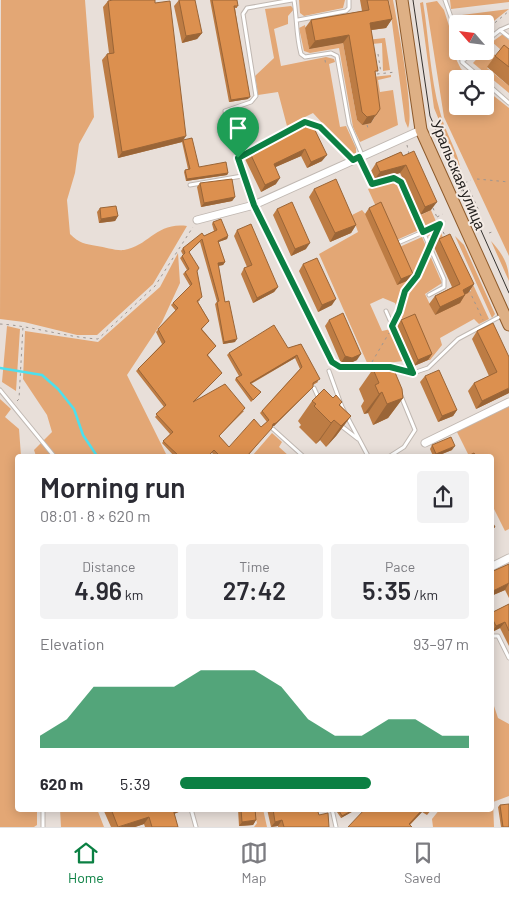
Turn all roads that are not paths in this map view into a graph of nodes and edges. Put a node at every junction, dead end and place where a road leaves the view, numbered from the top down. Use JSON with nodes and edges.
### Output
{"nodes":[{"id":1,"x":293,"y":0,"type":"edge"},
{"id":2,"x":349,"y":0,"type":"edge"},
{"id":3,"x":402,"y":0,"type":"edge"},
{"id":4,"x":445,"y":0,"type":"edge"},
{"id":5,"x":450,"y":15,"type":"edge"},
{"id":6,"x":298,"y":20,"type":"junction"},
{"id":7,"x":509,"y":26,"type":"edge"},
{"id":8,"x":500,"y":30,"type":"junction"},
{"id":9,"x":494,"y":35,"type":"edge"},
{"id":10,"x":509,"y":37,"type":"edge"},
{"id":11,"x":462,"y":62,"type":"edge"},
{"id":12,"x":471,"y":70,"type":"edge"},
{"id":13,"x":494,"y":90,"type":"edge"},
{"id":14,"x":509,"y":102,"type":"edge"},
{"id":15,"x":421,"y":130,"type":"junction"},
{"id":16,"x":358,"y":157,"type":"junction"},
{"id":17,"x":238,"y":158,"type":"junction"},
{"id":18,"x":242,"y":176,"type":"junction"},
{"id":19,"x":190,"y":185,"type":"dead end"},
{"id":20,"x":254,"y":205,"type":"junction"},
{"id":21,"x":197,"y":220,"type":"dead end"},
{"id":22,"x":423,"y":232,"type":"junction"},
{"id":23,"x":400,"y":242,"type":"edge"},
{"id":24,"x":429,"y":296,"type":"dead end"},
{"id":25,"x":386,"y":311,"type":"dead end"},
{"id":26,"x":507,"y":320,"type":"edge"},
{"id":27,"x":332,"y":362,"type":"joint"},
{"id":28,"x":390,"y":367,"type":"junction"},
{"id":29,"x":329,"y":371,"type":"dead end"},
{"id":30,"x":413,"y":373,"type":"junction"},
{"id":31,"x":393,"y":376,"type":"edge"},
{"id":32,"x":314,"y":388,"type":"edge"},
{"id":33,"x":0,"y":390,"type":"edge"},
{"id":34,"x":400,"y":393,"type":"edge"},
{"id":35,"x":509,"y":402,"type":"edge"},
{"id":36,"x":322,"y":405,"type":"edge"},
{"id":37,"x":332,"y":419,"type":"edge"},
{"id":38,"x":273,"y":429,"type":"edge"},
{"id":39,"x":361,"y":441,"type":"junction"},
{"id":40,"x":425,"y":443,"type":"dead end"},
{"id":41,"x":52,"y":454,"type":"edge"},
{"id":42,"x":301,"y":454,"type":"edge"},
{"id":43,"x":367,"y":454,"type":"edge"},
{"id":44,"x":393,"y":454,"type":"edge"},
{"id":45,"x":509,"y":558,"type":"edge"},
{"id":46,"x":494,"y":566,"type":"edge"},
{"id":47,"x":494,"y":636,"type":"edge"},
{"id":48,"x":509,"y":658,"type":"edge"},
{"id":49,"x":43,"y":812,"type":"edge"},
{"id":50,"x":192,"y":812,"type":"edge"},
{"id":51,"x":333,"y":812,"type":"edge"},
{"id":52,"x":43,"y":827,"type":"edge"},
{"id":53,"x":196,"y":827,"type":"edge"},
{"id":54,"x":336,"y":827,"type":"edge"}],
"edges":[{"from":1,"to":6,"type":"lane"},
{"from":1,"to":17,"type":"lane"},
{"from":2,"to":6,"type":"lane"},
{"from":3,"to":15,"type":"main road","name":"Уральская улица"},
{"from":4,"to":5,"type":"lane"},
{"from":6,"to":16,"type":"lane"},
{"from":7,"to":8,"type":"lane"},
{"from":8,"to":9,"type":"lane"},
{"from":8,"to":10,"type":"lane"},
{"from":11,"to":12,"type":"lane"},
{"from":13,"to":14,"type":"lane"},
{"from":15,"to":16,"type":"street"},
{"from":15,"to":26,"type":"main road","name":"Уральская улица"},
{"from":16,"to":17,"type":"lane"},
{"from":16,"to":20,"type":"street"},
{"from":16,"to":22,"type":"lane"},
{"from":17,"to":18,"type":"lane"},
{"from":18,"to":19,"type":"lane"},
{"from":18,"to":20,"type":"lane"},
{"from":20,"to":21,"type":"street"},
{"from":20,"to":27,"type":"street"},
{"from":22,"to":23,"type":"lane"},
{"from":22,"to":24,"type":"lane"},
{"from":25,"to":30,"type":"lane"},
{"from":26,"to":30,"type":"lane"},
{"from":27,"to":28,"type":"lane"},
{"from":28,"to":30,"type":"lane"},
{"from":28,"to":31,"type":"lane"},
{"from":29,"to":39,"type":"lane"},
{"from":32,"to":36,"type":"lane"},
{"from":33,"to":41,"type":"lane"},
{"from":34,"to":44,"type":"lane"},
{"from":35,"to":40,"type":"street"},
{"from":37,"to":39,"type":"lane"},
{"from":38,"to":42,"type":"lane"},
{"from":39,"to":43,"type":"lane"},
{"from":45,"to":46,"type":"street"},
{"from":47,"to":48,"type":"lane"},
{"from":49,"to":52,"type":"lane"},
{"from":50,"to":53,"type":"lane"},
{"from":51,"to":54,"type":"lane"}]}
